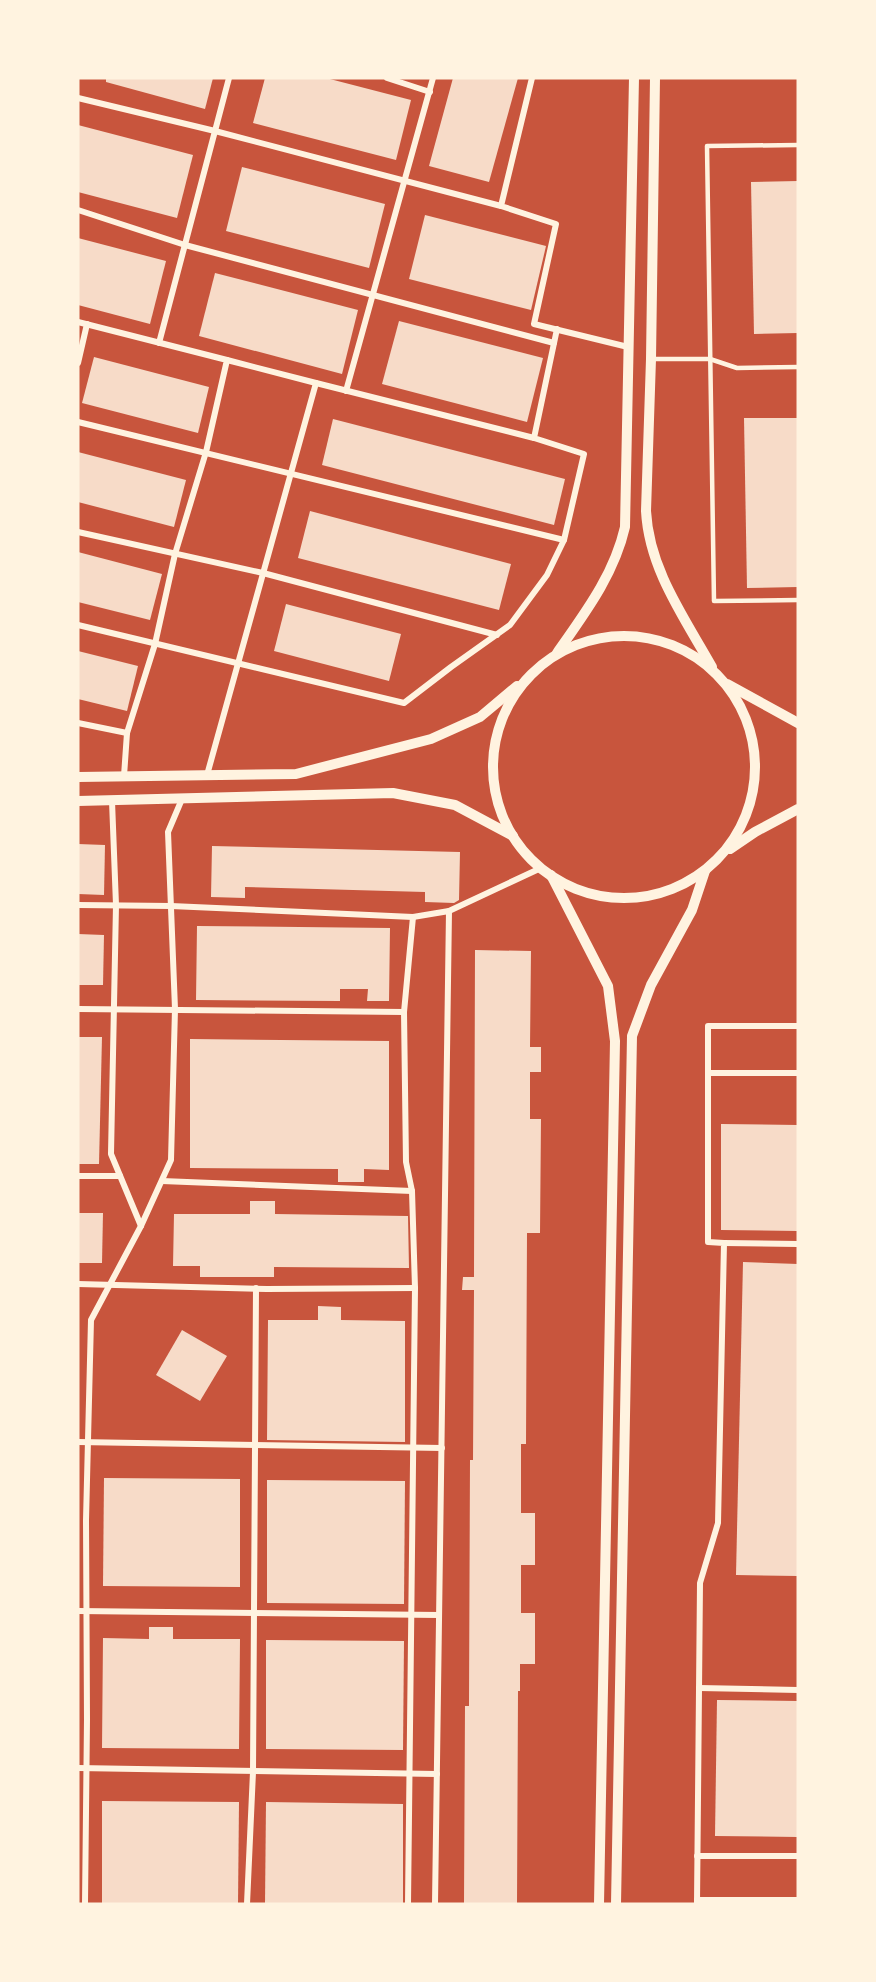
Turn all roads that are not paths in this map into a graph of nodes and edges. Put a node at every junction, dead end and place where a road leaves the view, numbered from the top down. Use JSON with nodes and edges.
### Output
{"nodes":[{"id":1,"x":229,"y":78,"type":"edge"},
{"id":2,"x":387,"y":78,"type":"edge"},
{"id":3,"x":434,"y":78,"type":"edge"},
{"id":4,"x":532,"y":78,"type":"edge"},
{"id":5,"x":634,"y":78,"type":"edge"},
{"id":6,"x":655,"y":78,"type":"edge"},
{"id":7,"x":430,"y":92,"type":"junction"},
{"id":8,"x":78,"y":98,"type":"edge"},
{"id":9,"x":215,"y":131,"type":"junction"},
{"id":10,"x":798,"y":145,"type":"edge"},
{"id":11,"x":406,"y":181,"type":"junction"},
{"id":12,"x":501,"y":206,"type":"junction"},
{"id":13,"x":78,"y":210,"type":"edge"},
{"id":14,"x":185,"y":246,"type":"junction"},
{"id":15,"x":373,"y":295,"type":"junction"},
{"id":16,"x":78,"y":322,"type":"edge"},
{"id":17,"x":87,"y":324,"type":"junction"},
{"id":18,"x":556,"y":329,"type":"junction"},
{"id":19,"x":159,"y":343,"type":"junction"},
{"id":20,"x":554,"y":343,"type":"junction"},
{"id":21,"x":628,"y":347,"type":"junction"},
{"id":22,"x":651,"y":359,"type":"junction"},
{"id":23,"x":710,"y":359,"type":"junction"},
{"id":24,"x":227,"y":360,"type":"junction"},
{"id":25,"x":78,"y":363,"type":"edge"},
{"id":26,"x":798,"y":367,"type":"edge"},
{"id":27,"x":316,"y":383,"type":"junction"},
{"id":28,"x":346,"y":391,"type":"junction"},
{"id":29,"x":78,"y":422,"type":"edge"},
{"id":30,"x":534,"y":438,"type":"junction"},
{"id":31,"x":206,"y":452,"type":"junction"},
{"id":32,"x":291,"y":473,"type":"junction"},
{"id":33,"x":78,"y":532,"type":"edge"},
{"id":34,"x":564,"y":540,"type":"junction"},
{"id":35,"x":175,"y":554,"type":"junction"},
{"id":36,"x":263,"y":573,"type":"junction"},
{"id":37,"x":798,"y":600,"type":"edge"},
{"id":38,"x":78,"y":625,"type":"edge"},
{"id":39,"x":497,"y":634,"type":"junction"},
{"id":40,"x":155,"y":644,"type":"junction"},
{"id":41,"x":555,"y":656,"type":"junction"},
{"id":42,"x":238,"y":664,"type":"junction"},
{"id":43,"x":533,"y":672,"type":"junction"},
{"id":44,"x":715,"y":673,"type":"junction"},
{"id":45,"x":724,"y":682,"type":"junction"},
{"id":46,"x":78,"y":723,"type":"edge"},
{"id":47,"x":798,"y":723,"type":"edge"},
{"id":48,"x":127,"y":733,"type":"junction"},
{"id":49,"x":207,"y":775,"type":"junction"},
{"id":50,"x":124,"y":776,"type":"junction"},
{"id":51,"x":78,"y":777,"type":"edge"},
{"id":52,"x":182,"y":799,"type":"junction"},
{"id":53,"x":78,"y":801,"type":"edge"},
{"id":54,"x":112,"y":801,"type":"junction"},
{"id":55,"x":798,"y":809,"type":"edge"},
{"id":56,"x":513,"y":836,"type":"junction"},
{"id":57,"x":720,"y":856,"type":"junction"},
{"id":58,"x":541,"y":868,"type":"junction"},
{"id":59,"x":705,"y":871,"type":"junction"},
{"id":60,"x":551,"y":875,"type":"junction"},
{"id":61,"x":78,"y":905,"type":"edge"},
{"id":62,"x":116,"y":905,"type":"junction"},
{"id":63,"x":171,"y":906,"type":"junction"},
{"id":64,"x":449,"y":910,"type":"junction"},
{"id":65,"x":413,"y":917,"type":"junction"},
{"id":66,"x":78,"y":1009,"type":"edge"},
{"id":67,"x":175,"y":1009,"type":"junction"},
{"id":68,"x":114,"y":1010,"type":"junction"},
{"id":69,"x":404,"y":1012,"type":"junction"},
{"id":70,"x":798,"y":1026,"type":"edge"},
{"id":71,"x":708,"y":1072,"type":"junction"},
{"id":72,"x":798,"y":1072,"type":"edge"},
{"id":73,"x":78,"y":1176,"type":"edge"},
{"id":74,"x":120,"y":1176,"type":"junction"},
{"id":75,"x":162,"y":1181,"type":"junction"},
{"id":76,"x":412,"y":1191,"type":"junction"},
{"id":77,"x":141,"y":1226,"type":"junction"},
{"id":78,"x":724,"y":1244,"type":"junction"},
{"id":79,"x":798,"y":1244,"type":"edge"},
{"id":80,"x":78,"y":1284,"type":"edge"},
{"id":81,"x":109,"y":1286,"type":"junction"},
{"id":82,"x":256,"y":1288,"type":"junction"},
{"id":83,"x":415,"y":1288,"type":"junction"},
{"id":84,"x":78,"y":1442,"type":"edge"},
{"id":85,"x":88,"y":1442,"type":"junction"},
{"id":86,"x":255,"y":1444,"type":"junction"},
{"id":87,"x":414,"y":1447,"type":"junction"},
{"id":88,"x":442,"y":1448,"type":"junction"},
{"id":89,"x":78,"y":1611,"type":"edge"},
{"id":90,"x":86,"y":1612,"type":"junction"},
{"id":91,"x":253,"y":1613,"type":"junction"},
{"id":92,"x":412,"y":1615,"type":"junction"},
{"id":93,"x":439,"y":1615,"type":"junction"},
{"id":94,"x":699,"y":1688,"type":"junction"},
{"id":95,"x":798,"y":1690,"type":"edge"},
{"id":96,"x":78,"y":1768,"type":"edge"},
{"id":97,"x":87,"y":1768,"type":"junction"},
{"id":98,"x":253,"y":1772,"type":"junction"},
{"id":99,"x":437,"y":1774,"type":"junction"},
{"id":100,"x":410,"y":1775,"type":"junction"},
{"id":101,"x":697,"y":1856,"type":"junction"},
{"id":102,"x":798,"y":1856,"type":"edge"},
{"id":103,"x":798,"y":1900,"type":"edge"},
{"id":104,"x":697,"y":1902,"type":"edge"},
{"id":105,"x":85,"y":1904,"type":"edge"},
{"id":106,"x":247,"y":1904,"type":"edge"},
{"id":107,"x":408,"y":1904,"type":"edge"},
{"id":108,"x":435,"y":1904,"type":"edge"},
{"id":109,"x":598,"y":1904,"type":"edge"},
{"id":110,"x":616,"y":1904,"type":"edge"}],
"edges":[{"from":1,"to":9,"type":"street"},
{"from":2,"to":7,"type":"street"},
{"from":3,"to":7,"type":"street"},
{"from":4,"to":12,"type":"street"},
{"from":5,"to":21,"type":"street"},
{"from":6,"to":22,"type":"street"},
{"from":7,"to":11,"type":"street"},
{"from":8,"to":9,"type":"street"},
{"from":9,"to":11,"type":"street"},
{"from":9,"to":14,"type":"street"},
{"from":10,"to":23,"type":"lane"},
{"from":11,"to":12,"type":"street"},
{"from":11,"to":15,"type":"street"},
{"from":12,"to":18,"type":"street"},
{"from":13,"to":14,"type":"street"},
{"from":14,"to":15,"type":"street"},
{"from":14,"to":19,"type":"street"},
{"from":15,"to":20,"type":"street"},
{"from":15,"to":28,"type":"street"},
{"from":16,"to":17,"type":"street"},
{"from":17,"to":19,"type":"street"},
{"from":17,"to":25,"type":"street"},
{"from":18,"to":20,"type":"street"},
{"from":18,"to":21,"type":"street"},
{"from":19,"to":24,"type":"street"},
{"from":20,"to":30,"type":"street"},
{"from":21,"to":41,"type":"street"},
{"from":22,"to":23,"type":"lane"},
{"from":22,"to":44,"type":"street"},
{"from":23,"to":26,"type":"lane"},
{"from":23,"to":37,"type":"lane"},
{"from":24,"to":27,"type":"street"},
{"from":24,"to":31,"type":"street"},
{"from":27,"to":28,"type":"street"},
{"from":27,"to":32,"type":"street"},
{"from":28,"to":30,"type":"street"},
{"from":29,"to":31,"type":"street"},
{"from":30,"to":34,"type":"street"},
{"from":31,"to":32,"type":"street"},
{"from":31,"to":35,"type":"street"},
{"from":32,"to":34,"type":"street"},
{"from":32,"to":36,"type":"street"},
{"from":33,"to":35,"type":"street"},
{"from":34,"to":39,"type":"street"},
{"from":35,"to":36,"type":"street"},
{"from":35,"to":40,"type":"street"},
{"from":36,"to":39,"type":"street"},
{"from":36,"to":42,"type":"street"},
{"from":38,"to":40,"type":"street"},
{"from":39,"to":42,"type":"street"},
{"from":40,"to":42,"type":"street"},
{"from":40,"to":48,"type":"street"},
{"from":41,"to":43,"type":"street"},
{"from":41,"to":44,"type":"street"},
{"from":42,"to":49,"type":"street"},
{"from":43,"to":49,"type":"street"},
{"from":43,"to":56,"type":"street"},
{"from":44,"to":45,"type":"street"},
{"from":45,"to":47,"type":"street"},
{"from":45,"to":57,"type":"street"},
{"from":46,"to":48,"type":"street"},
{"from":48,"to":50,"type":"street"},
{"from":49,"to":50,"type":"street"},
{"from":50,"to":51,"type":"street"},
{"from":52,"to":54,"type":"street"},
{"from":52,"to":56,"type":"street"},
{"from":52,"to":63,"type":"street"},
{"from":53,"to":54,"type":"street"},
{"from":54,"to":62,"type":"street"},
{"from":55,"to":57,"type":"street"},
{"from":56,"to":58,"type":"street"},
{"from":57,"to":59,"type":"street"},
{"from":58,"to":60,"type":"street"},
{"from":58,"to":64,"type":"street"},
{"from":59,"to":60,"type":"street"},
{"from":59,"to":110,"type":"street"},
{"from":60,"to":109,"type":"street"},
{"from":61,"to":62,"type":"street"},
{"from":62,"to":63,"type":"street"},
{"from":62,"to":68,"type":"street"},
{"from":63,"to":65,"type":"street"},
{"from":63,"to":67,"type":"street"},
{"from":64,"to":65,"type":"street"},
{"from":64,"to":88,"type":"street"},
{"from":65,"to":69,"type":"street"},
{"from":66,"to":68,"type":"street"},
{"from":67,"to":68,"type":"street"},
{"from":67,"to":69,"type":"street"},
{"from":67,"to":75,"type":"street"},
{"from":68,"to":74,"type":"street"},
{"from":69,"to":76,"type":"street"},
{"from":70,"to":71,"type":"street"},
{"from":71,"to":72,"type":"street"},
{"from":71,"to":78,"type":"street"},
{"from":73,"to":74,"type":"street"},
{"from":74,"to":77,"type":"street"},
{"from":75,"to":76,"type":"street"},
{"from":75,"to":77,"type":"street"},
{"from":76,"to":83,"type":"street"},
{"from":77,"to":81,"type":"street"},
{"from":78,"to":79,"type":"street"},
{"from":78,"to":94,"type":"street"},
{"from":80,"to":81,"type":"street"},
{"from":81,"to":82,"type":"street"},
{"from":81,"to":85,"type":"street"},
{"from":82,"to":83,"type":"street"},
{"from":82,"to":86,"type":"street"},
{"from":83,"to":87,"type":"street"},
{"from":84,"to":85,"type":"street"},
{"from":85,"to":86,"type":"street"},
{"from":85,"to":90,"type":"street"},
{"from":86,"to":87,"type":"street"},
{"from":86,"to":91,"type":"street"},
{"from":87,"to":88,"type":"street"},
{"from":87,"to":92,"type":"street"},
{"from":88,"to":93,"type":"street"},
{"from":89,"to":90,"type":"street"},
{"from":90,"to":91,"type":"street"},
{"from":90,"to":97,"type":"street"},
{"from":91,"to":92,"type":"street"},
{"from":91,"to":98,"type":"street"},
{"from":92,"to":93,"type":"street"},
{"from":92,"to":100,"type":"street"},
{"from":93,"to":99,"type":"street"},
{"from":94,"to":95,"type":"street"},
{"from":94,"to":101,"type":"street"},
{"from":96,"to":97,"type":"street"},
{"from":97,"to":98,"type":"street"},
{"from":97,"to":105,"type":"street"},
{"from":98,"to":100,"type":"street"},
{"from":98,"to":106,"type":"street"},
{"from":99,"to":100,"type":"street"},
{"from":99,"to":108,"type":"street"},
{"from":100,"to":107,"type":"street"},
{"from":101,"to":102,"type":"street"},
{"from":101,"to":104,"type":"street"},
{"from":103,"to":104,"type":"street"}]}
